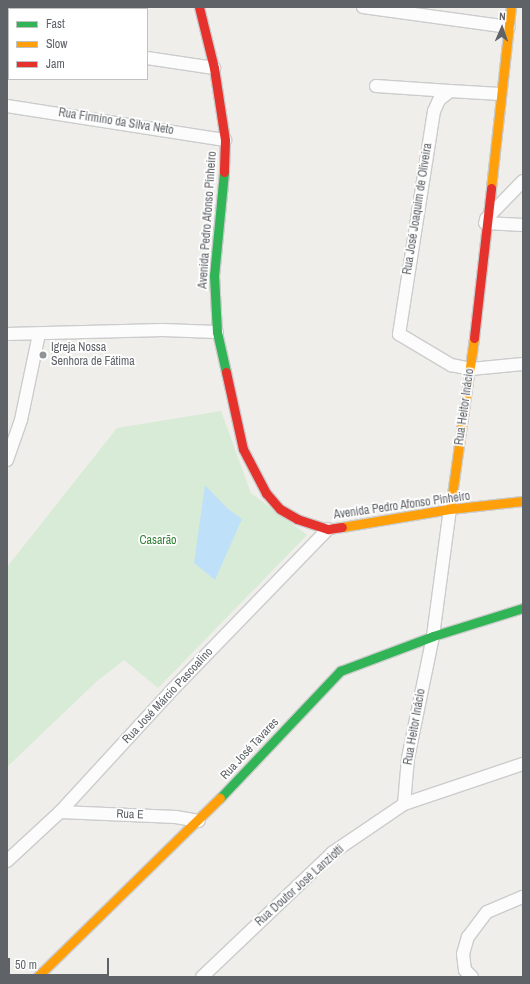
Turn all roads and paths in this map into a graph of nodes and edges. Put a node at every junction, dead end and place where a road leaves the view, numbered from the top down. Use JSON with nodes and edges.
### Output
{"nodes":[{"id":1,"x":199,"y":7,"type":"edge"},
{"id":2,"x":363,"y":7,"type":"edge"},
{"id":3,"x":511,"y":7,"type":"edge"},
{"id":4,"x":509,"y":27,"type":"junction"},
{"id":5,"x":148,"y":58,"type":"edge"},
{"id":6,"x":214,"y":68,"type":"junction"},
{"id":7,"x":376,"y":86,"type":"dead end"},
{"id":8,"x":450,"y":91,"type":"junction"},
{"id":9,"x":500,"y":94,"type":"junction"},
{"id":10,"x":7,"y":106,"type":"edge"},
{"id":11,"x":225,"y":140,"type":"junction"},
{"id":12,"x":523,"y":181,"type":"edge"},
{"id":13,"x":486,"y":221,"type":"junction"},
{"id":14,"x":523,"y":225,"type":"edge"},
{"id":15,"x":217,"y":332,"type":"junction"},
{"id":16,"x":7,"y":334,"type":"edge"},
{"id":17,"x":39,"y":334,"type":"junction"},
{"id":18,"x":523,"y":364,"type":"edge"},
{"id":19,"x":471,"y":369,"type":"junction"},
{"id":20,"x":7,"y":460,"type":"edge"},
{"id":21,"x":523,"y":501,"type":"edge"},
{"id":22,"x":450,"y":509,"type":"junction"},
{"id":23,"x":328,"y":529,"type":"junction"},
{"id":24,"x":523,"y":608,"type":"edge"},
{"id":25,"x":433,"y":636,"type":"junction"},
{"id":26,"x":523,"y":764,"type":"edge"},
{"id":27,"x":404,"y":804,"type":"junction"},
{"id":28,"x":60,"y":812,"type":"junction"},
{"id":29,"x":199,"y":821,"type":"junction"},
{"id":30,"x":7,"y":861,"type":"edge"},
{"id":31,"x":523,"y":896,"type":"edge"},
{"id":32,"x":37,"y":977,"type":"edge"},
{"id":33,"x":202,"y":977,"type":"edge"},
{"id":34,"x":472,"y":977,"type":"edge"}],
"edges":[{"from":1,"to":6,"type":"street","name":"Avenida Pedro Afonso Pinheiro"},
{"from":2,"to":4,"type":"street"},
{"from":3,"to":4,"type":"street","name":"Rua Heitor Inácio"},
{"from":4,"to":9,"type":"street","name":"Rua Heitor Inácio"},
{"from":5,"to":6,"type":"street"},
{"from":6,"to":11,"type":"street","name":"Avenida Pedro Afonso Pinheiro"},
{"from":7,"to":8,"type":"street"},
{"from":8,"to":9,"type":"street"},
{"from":8,"to":19,"type":"street","name":"Rua José Joaquim de Oliveira"},
{"from":9,"to":13,"type":"street","name":"Rua Heitor Inácio"},
{"from":10,"to":11,"type":"street","name":"Rua Firmino da Silva Neto"},
{"from":11,"to":15,"type":"street","name":"Avenida Pedro Afonso Pinheiro"},
{"from":12,"to":13,"type":"street"},
{"from":13,"to":14,"type":"street"},
{"from":13,"to":19,"type":"street","name":"Rua Heitor Inácio"},
{"from":15,"to":17,"type":"street"},
{"from":15,"to":23,"type":"street","name":"Avenida Pedro Afonso Pinheiro"},
{"from":16,"to":17,"type":"street"},
{"from":17,"to":20,"type":"street"},
{"from":18,"to":19,"type":"street"},
{"from":19,"to":22,"type":"street","name":"Rua Heitor Inácio"},
{"from":21,"to":22,"type":"street","name":"Avenida Pedro Afonso Pinheiro"},
{"from":22,"to":23,"type":"street","name":"Avenida Pedro Afonso Pinheiro"},
{"from":22,"to":25,"type":"street","name":"Rua Heitor Inácio"},
{"from":23,"to":28,"type":"street","name":"Rua José Márcio Pascoalino"},
{"from":24,"to":25,"type":"street","name":"Rua José Tavares"},
{"from":25,"to":27,"type":"street","name":"Rua Heitor Inácio"},
{"from":25,"to":29,"type":"street","name":"Rua José Tavares"},
{"from":26,"to":27,"type":"street","name":"Rua Doutor José Lanziotti"},
{"from":27,"to":33,"type":"street","name":"Rua Doutor José Lanziotti"},
{"from":28,"to":29,"type":"street","name":"Rua E"},
{"from":28,"to":30,"type":"street","name":"Rua José Márcio Pascoalino"},
{"from":29,"to":32,"type":"street","name":"Rua José Tavares"},
{"from":31,"to":34,"type":"street"}]}
